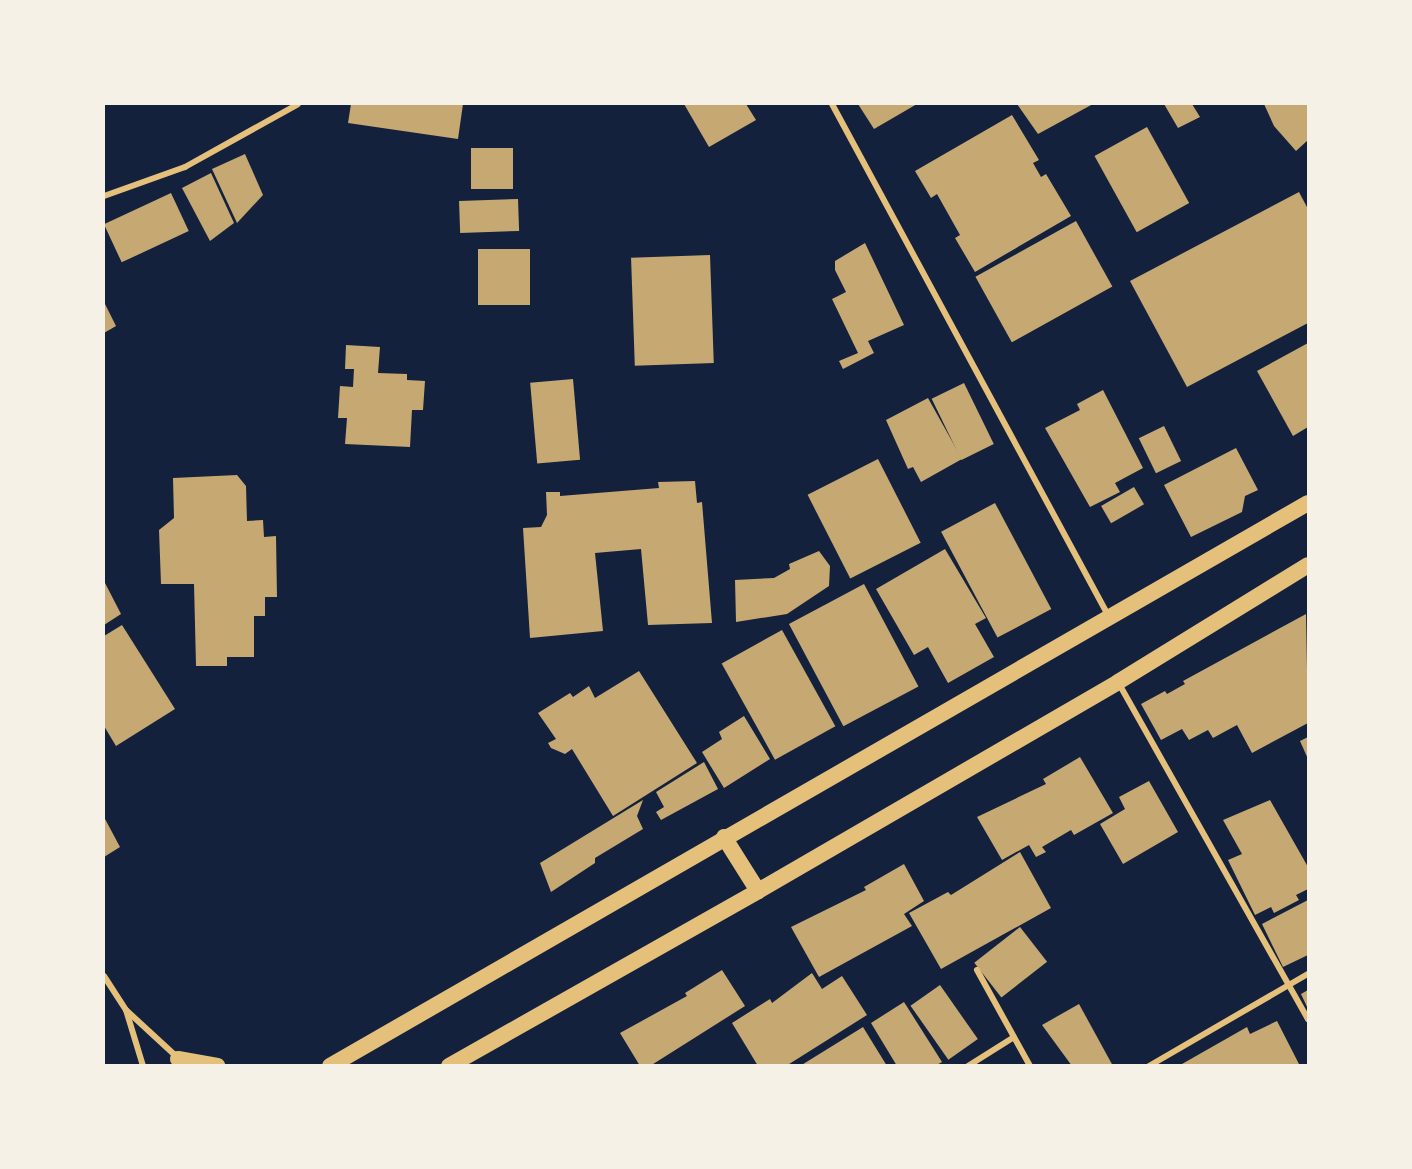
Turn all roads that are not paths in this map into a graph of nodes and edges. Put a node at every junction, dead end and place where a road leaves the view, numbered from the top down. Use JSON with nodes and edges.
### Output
{"nodes":[{"id":1,"x":298,"y":104,"type":"edge"},
{"id":2,"x":832,"y":104,"type":"edge"},
{"id":3,"x":104,"y":196,"type":"edge"},
{"id":4,"x":1308,"y":503,"type":"edge"},
{"id":5,"x":1308,"y":565,"type":"edge"},
{"id":6,"x":1108,"y":616,"type":"junction"},
{"id":7,"x":1118,"y":682,"type":"junction"},
{"id":8,"x":724,"y":837,"type":"junction"},
{"id":9,"x":758,"y":891,"type":"junction"},
{"id":10,"x":977,"y":970,"type":"dead end"},
{"id":11,"x":1308,"y":974,"type":"edge"},
{"id":12,"x":104,"y":976,"type":"edge"},
{"id":13,"x":1290,"y":985,"type":"junction"},
{"id":14,"x":126,"y":1010,"type":"junction"},
{"id":15,"x":1308,"y":1019,"type":"edge"},
{"id":16,"x":1014,"y":1037,"type":"junction"},
{"id":17,"x":181,"y":1062,"type":"edge"},
{"id":18,"x":143,"y":1065,"type":"edge"},
{"id":19,"x":217,"y":1065,"type":"edge"},
{"id":20,"x":330,"y":1065,"type":"edge"},
{"id":21,"x":449,"y":1065,"type":"edge"},
{"id":22,"x":968,"y":1065,"type":"edge"},
{"id":23,"x":1030,"y":1065,"type":"edge"},
{"id":24,"x":1149,"y":1065,"type":"edge"}],
"edges":[{"from":1,"to":3,"type":"street"},
{"from":2,"to":6,"type":"street"},
{"from":4,"to":6,"type":"highway"},
{"from":5,"to":7,"type":"highway"},
{"from":6,"to":8,"type":"highway"},
{"from":7,"to":9,"type":"highway"},
{"from":7,"to":13,"type":"street"},
{"from":8,"to":9,"type":"highway"},
{"from":8,"to":20,"type":"highway"},
{"from":9,"to":21,"type":"highway"},
{"from":10,"to":16,"type":"street"},
{"from":11,"to":13,"type":"street"},
{"from":12,"to":14,"type":"street"},
{"from":13,"to":15,"type":"street"},
{"from":13,"to":24,"type":"street"},
{"from":14,"to":17,"type":"street"},
{"from":14,"to":18,"type":"street"},
{"from":16,"to":22,"type":"street"},
{"from":16,"to":23,"type":"street"},
{"from":17,"to":19,"type":"highway"}]}
